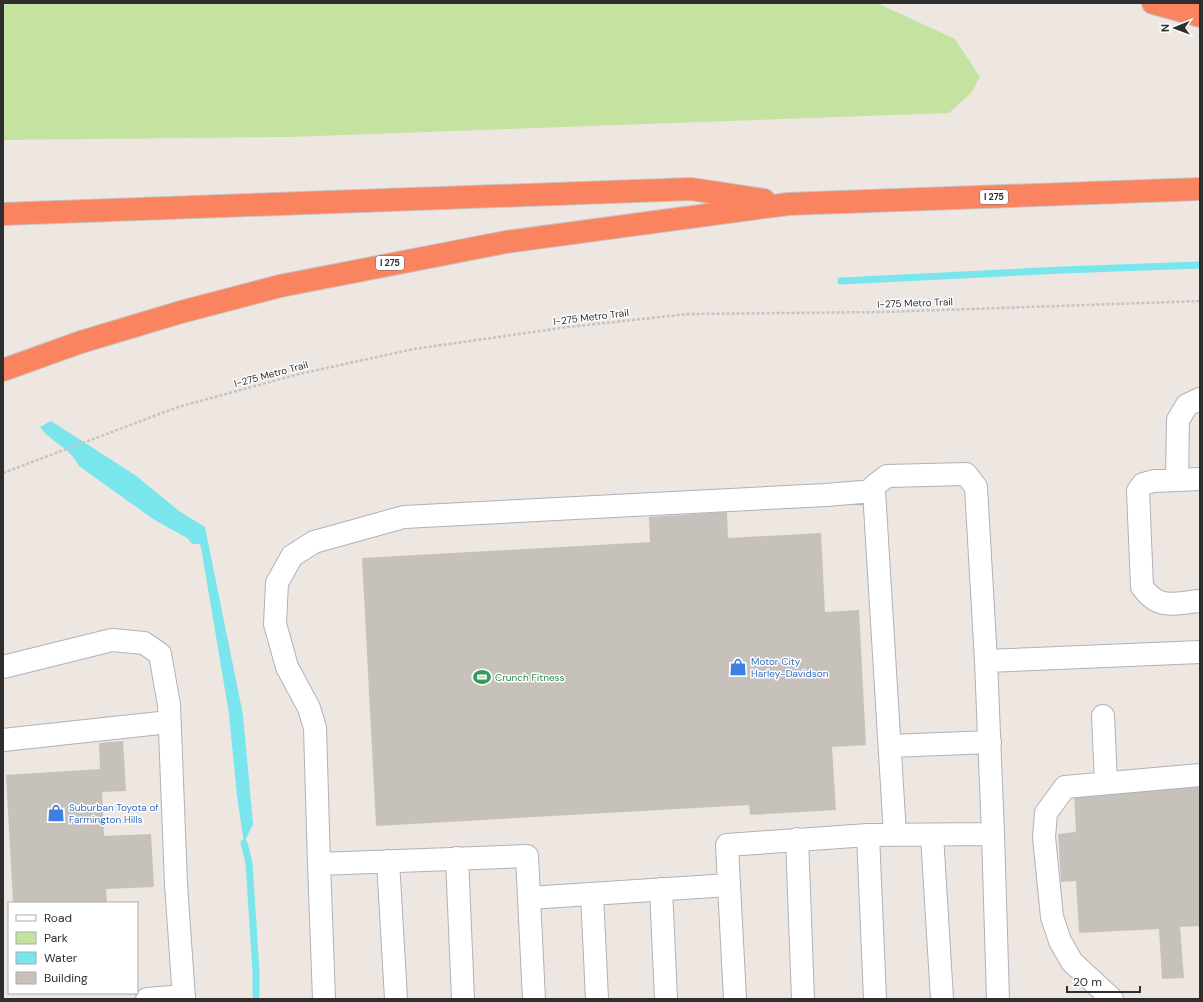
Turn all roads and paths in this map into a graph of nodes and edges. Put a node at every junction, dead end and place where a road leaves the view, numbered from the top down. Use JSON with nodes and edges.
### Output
{"nodes":[{"id":1,"x":1153,"y":3,"type":"edge"},
{"id":2,"x":1200,"y":16,"type":"edge"},
{"id":3,"x":1200,"y":189,"type":"edge"},
{"id":4,"x":788,"y":204,"type":"junction"},
{"id":5,"x":3,"y":214,"type":"edge"},
{"id":6,"x":1200,"y":301,"type":"edge"},
{"id":7,"x":3,"y":370,"type":"edge"},
{"id":8,"x":1200,"y":398,"type":"edge"},
{"id":9,"x":3,"y":473,"type":"edge"},
{"id":10,"x":1200,"y":478,"type":"edge"},
{"id":11,"x":1177,"y":480,"type":"junction"},
{"id":12,"x":874,"y":491,"type":"junction"},
{"id":13,"x":1200,"y":601,"type":"edge"},
{"id":14,"x":1200,"y":652,"type":"edge"},
{"id":15,"x":986,"y":661,"type":"junction"},
{"id":16,"x":3,"y":667,"type":"edge"},
{"id":17,"x":1103,"y":716,"type":"dead end"},
{"id":18,"x":170,"y":722,"type":"junction"},
{"id":19,"x":3,"y":740,"type":"edge"},
{"id":20,"x":990,"y":742,"type":"junction"},
{"id":21,"x":891,"y":746,"type":"junction"},
{"id":22,"x":1200,"y":774,"type":"edge"},
{"id":23,"x":1106,"y":782,"type":"junction"},
{"id":24,"x":993,"y":834,"type":"junction"},
{"id":25,"x":868,"y":835,"type":"junction"},
{"id":26,"x":895,"y":835,"type":"junction"},
{"id":27,"x":932,"y":835,"type":"junction"},
{"id":28,"x":797,"y":839,"type":"junction"},
{"id":29,"x":457,"y":858,"type":"junction"},
{"id":30,"x":388,"y":861,"type":"junction"},
{"id":31,"x":319,"y":864,"type":"junction"},
{"id":32,"x":729,"y":885,"type":"junction"},
{"id":33,"x":661,"y":889,"type":"junction"},
{"id":34,"x":592,"y":894,"type":"junction"},
{"id":35,"x":529,"y":898,"type":"junction"},
{"id":36,"x":184,"y":997,"type":"edge"},
{"id":37,"x":147,"y":999,"type":"edge"},
{"id":38,"x":324,"y":999,"type":"edge"},
{"id":39,"x":396,"y":999,"type":"edge"},
{"id":40,"x":462,"y":999,"type":"edge"},
{"id":41,"x":534,"y":999,"type":"edge"},
{"id":42,"x":597,"y":999,"type":"edge"},
{"id":43,"x":666,"y":999,"type":"edge"},
{"id":44,"x":735,"y":999,"type":"edge"},
{"id":45,"x":803,"y":999,"type":"edge"},
{"id":46,"x":875,"y":999,"type":"edge"},
{"id":47,"x":942,"y":999,"type":"edge"},
{"id":48,"x":998,"y":999,"type":"edge"},
{"id":49,"x":1112,"y":999,"type":"edge"}],
"edges":[{"from":1,"to":2,"type":"highway"},
{"from":3,"to":4,"type":"highway","number":"I 275"},
{"from":4,"to":5,"type":"highway"},
{"from":4,"to":7,"type":"highway","number":"I 275"},
{"from":6,"to":9,"type":"path","name":"I-275 Metro Trail"},
{"from":8,"to":11,"type":"lane"},
{"from":10,"to":11,"type":"lane"},
{"from":11,"to":13,"type":"lane"},
{"from":12,"to":15,"type":"lane"},
{"from":12,"to":21,"type":"lane"},
{"from":12,"to":31,"type":"lane"},
{"from":14,"to":15,"type":"lane"},
{"from":15,"to":20,"type":"lane"},
{"from":16,"to":18,"type":"lane"},
{"from":17,"to":23,"type":"lane"},
{"from":18,"to":19,"type":"lane"},
{"from":18,"to":36,"type":"lane"},
{"from":20,"to":21,"type":"lane"},
{"from":20,"to":24,"type":"lane"},
{"from":21,"to":26,"type":"lane"},
{"from":22,"to":23,"type":"lane"},
{"from":23,"to":49,"type":"lane"},
{"from":24,"to":27,"type":"lane"},
{"from":24,"to":48,"type":"lane"},
{"from":25,"to":26,"type":"lane"},
{"from":25,"to":28,"type":"lane"},
{"from":25,"to":46,"type":"lane"},
{"from":26,"to":27,"type":"lane"},
{"from":27,"to":47,"type":"lane"},
{"from":28,"to":32,"type":"lane"},
{"from":28,"to":45,"type":"lane"},
{"from":29,"to":30,"type":"lane"},
{"from":29,"to":35,"type":"lane"},
{"from":29,"to":40,"type":"lane"},
{"from":30,"to":31,"type":"lane"},
{"from":30,"to":39,"type":"lane"},
{"from":31,"to":38,"type":"lane"},
{"from":32,"to":33,"type":"lane"},
{"from":32,"to":44,"type":"lane"},
{"from":33,"to":34,"type":"lane"},
{"from":33,"to":43,"type":"lane"},
{"from":34,"to":35,"type":"lane"},
{"from":34,"to":42,"type":"lane"},
{"from":35,"to":41,"type":"lane"},
{"from":36,"to":37,"type":"lane"}]}
